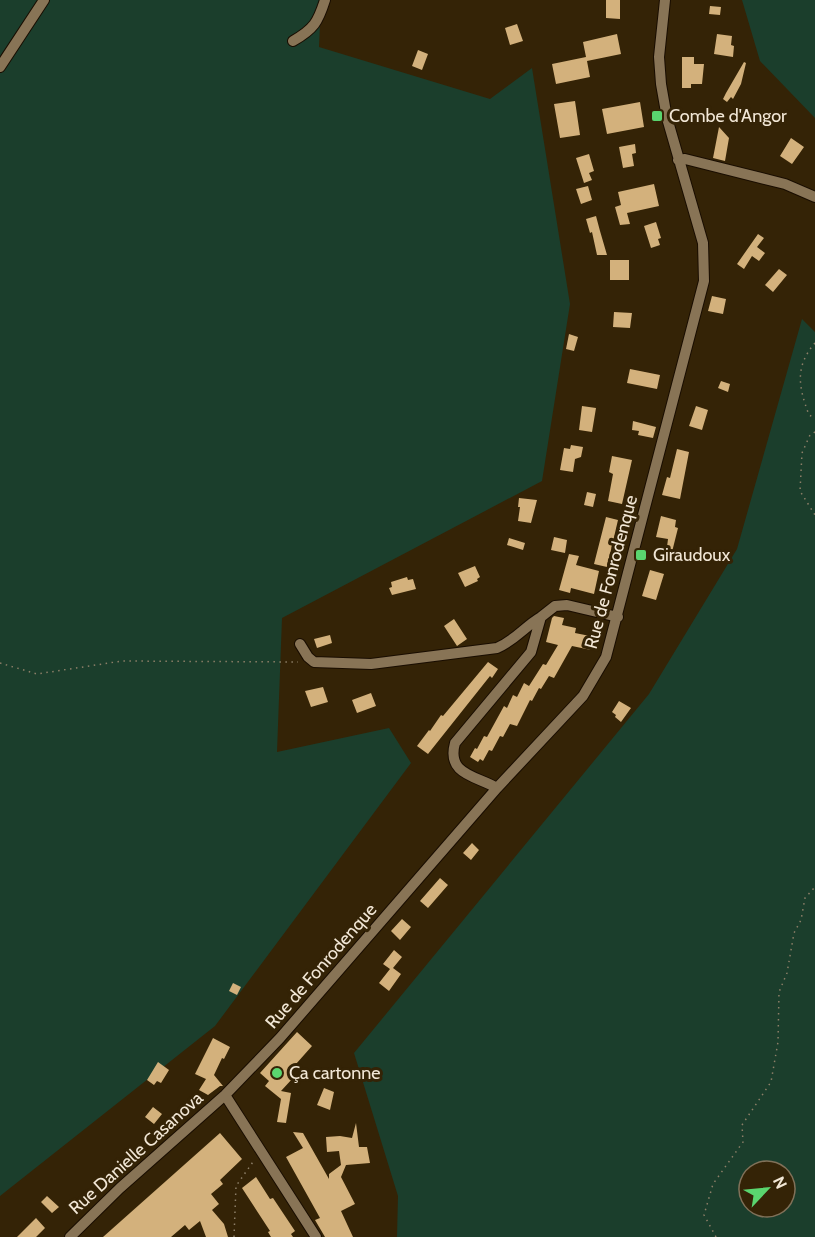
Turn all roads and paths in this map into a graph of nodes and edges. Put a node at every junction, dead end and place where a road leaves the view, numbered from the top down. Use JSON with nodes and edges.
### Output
{"nodes":[{"id":1,"x":44,"y":0,"type":"edge"},
{"id":2,"x":325,"y":0,"type":"edge"},
{"id":3,"x":665,"y":0,"type":"edge"},
{"id":4,"x":293,"y":41,"type":"dead end"},
{"id":5,"x":0,"y":67,"type":"edge"},
{"id":6,"x":678,"y":160,"type":"junction"},
{"id":7,"x":815,"y":197,"type":"edge"},
{"id":8,"x":815,"y":342,"type":"edge"},
{"id":9,"x":815,"y":418,"type":"edge"},
{"id":10,"x":815,"y":432,"type":"edge"},
{"id":11,"x":815,"y":514,"type":"edge"},
{"id":12,"x":618,"y":617,"type":"junction"},
{"id":13,"x":541,"y":618,"type":"junction"},
{"id":14,"x":300,"y":644,"type":"dead end"},
{"id":15,"x":314,"y":662,"type":"junction"},
{"id":16,"x":0,"y":663,"type":"edge"},
{"id":17,"x":497,"y":788,"type":"junction"},
{"id":18,"x":815,"y":887,"type":"edge"},
{"id":19,"x":225,"y":1095,"type":"junction"},
{"id":20,"x":261,"y":1151,"type":"junction"},
{"id":21,"x":70,"y":1237,"type":"edge"},
{"id":22,"x":234,"y":1237,"type":"edge"},
{"id":23,"x":316,"y":1237,"type":"edge"},
{"id":24,"x":716,"y":1237,"type":"edge"}],
"edges":[{"from":1,"to":5,"type":"street"},
{"from":2,"to":4,"type":"street"},
{"from":3,"to":6,"type":"street","name":"Rue de Fonrodenque"},
{"from":6,"to":7,"type":"street"},
{"from":6,"to":12,"type":"street","name":"Rue de Fonrodenque"},
{"from":8,"to":9,"type":"path"},
{"from":10,"to":11,"type":"path"},
{"from":12,"to":13,"type":"street"},
{"from":12,"to":17,"type":"street","name":"Rue de Fonrodenque"},
{"from":13,"to":15,"type":"street"},
{"from":13,"to":17,"type":"street"},
{"from":14,"to":15,"type":"street"},
{"from":15,"to":16,"type":"path"},
{"from":17,"to":19,"type":"street","name":"Rue de Fonrodenque"},
{"from":18,"to":24,"type":"path"},
{"from":19,"to":20,"type":"street"},
{"from":19,"to":21,"type":"street","name":"Rue Danielle Casanova"},
{"from":20,"to":22,"type":"path"},
{"from":20,"to":23,"type":"street"}]}
